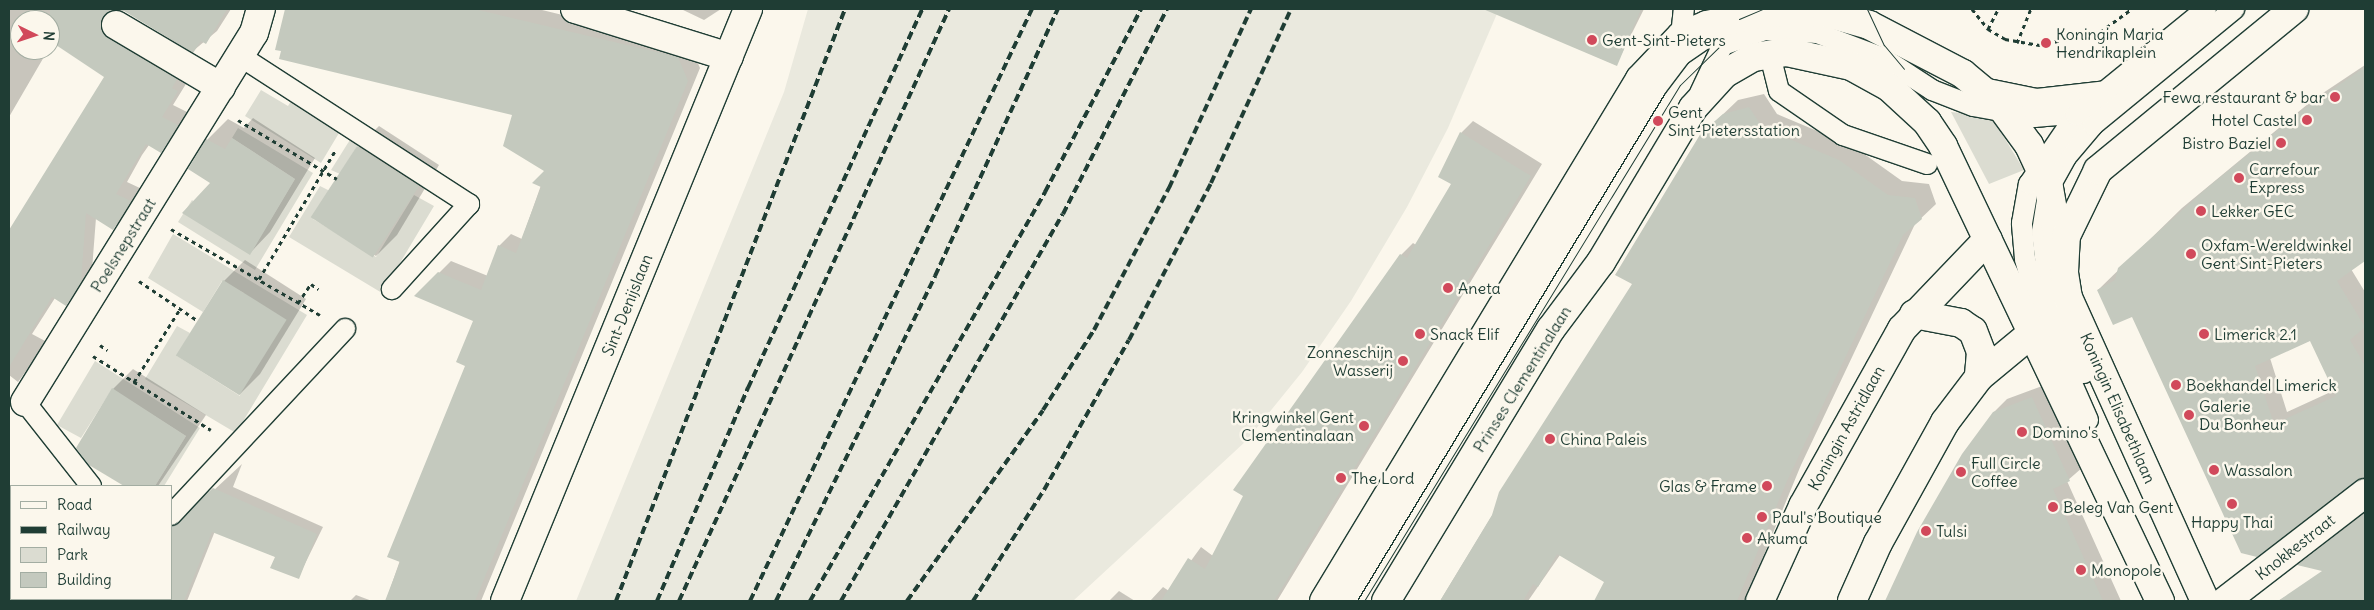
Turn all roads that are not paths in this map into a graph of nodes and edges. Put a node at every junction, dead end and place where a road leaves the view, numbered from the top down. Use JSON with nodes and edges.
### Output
{"nodes":[{"id":1,"x":261,"y":9,"type":"edge"},
{"id":2,"x":575,"y":9,"type":"edge"},
{"id":3,"x":748,"y":9,"type":"edge"},
{"id":4,"x":1684,"y":9,"type":"edge"},
{"id":5,"x":2206,"y":9,"type":"edge"},
{"id":6,"x":2234,"y":9,"type":"edge"},
{"id":7,"x":2294,"y":9,"type":"edge"},
{"id":8,"x":1749,"y":12,"type":"edge"},
{"id":9,"x":116,"y":25,"type":"dead end"},
{"id":10,"x":1681,"y":36,"type":"junction"},
{"id":11,"x":1720,"y":46,"type":"junction"},
{"id":12,"x":1770,"y":55,"type":"junction"},
{"id":13,"x":240,"y":56,"type":"junction"},
{"id":14,"x":729,"y":57,"type":"junction"},
{"id":15,"x":221,"y":87,"type":"junction"},
{"id":16,"x":1983,"y":88,"type":"junction"},
{"id":17,"x":2134,"y":89,"type":"junction"},
{"id":18,"x":2106,"y":91,"type":"junction"},
{"id":19,"x":1694,"y":108,"type":"junction"},
{"id":20,"x":2009,"y":114,"type":"junction"},
{"id":21,"x":2076,"y":115,"type":"junction"},
{"id":22,"x":1927,"y":164,"type":"dead end"},
{"id":23,"x":2044,"y":176,"type":"junction"},
{"id":24,"x":1988,"y":240,"type":"junction"},
{"id":25,"x":2066,"y":285,"type":"junction"},
{"id":26,"x":392,"y":290,"type":"dead end"},
{"id":27,"x":1914,"y":314,"type":"junction"},
{"id":28,"x":345,"y":330,"type":"road end"},
{"id":29,"x":2031,"y":334,"type":"junction"},
{"id":30,"x":2084,"y":373,"type":"dead end"},
{"id":31,"x":1979,"y":377,"type":"junction"},
{"id":32,"x":25,"y":402,"type":"joint"},
{"id":33,"x":90,"y":485,"type":"edge"},
{"id":34,"x":2365,"y":493,"type":"edge"},
{"id":35,"x":172,"y":514,"type":"edge"},
{"id":36,"x":505,"y":601,"type":"edge"},
{"id":37,"x":1324,"y":601,"type":"edge"},
{"id":38,"x":1345,"y":601,"type":"edge"},
{"id":39,"x":1386,"y":601,"type":"edge"},
{"id":40,"x":1760,"y":601,"type":"edge"},
{"id":41,"x":1852,"y":601,"type":"edge"},
{"id":42,"x":2160,"y":601,"type":"edge"},
{"id":43,"x":2172,"y":601,"type":"edge"},
{"id":44,"x":2205,"y":601,"type":"edge"},
{"id":45,"x":2225,"y":601,"type":"edge"}],
"edges":[{"from":1,"to":13,"type":"street","name":"Poelsnepstraat"},
{"from":2,"to":14,"type":"street"},
{"from":3,"to":14,"type":"street","name":"Sint-Denijslaan"},
{"from":4,"to":10,"type":"lane"},
{"from":5,"to":18,"type":"lane"},
{"from":6,"to":17,"type":"lane"},
{"from":7,"to":25,"type":"street"},
{"from":8,"to":10,"type":"street"},
{"from":8,"to":11,"type":"lane"},
{"from":8,"to":16,"type":"street"},
{"from":8,"to":38,"type":"lane"},
{"from":9,"to":15,"type":"street"},
{"from":10,"to":37,"type":"street"},
{"from":11,"to":19,"type":"lane"},
{"from":11,"to":20,"type":"lane"},
{"from":12,"to":19,"type":"street"},
{"from":12,"to":22,"type":"lane"},
{"from":12,"to":24,"type":"street"},
{"from":13,"to":15,"type":"street","name":"Poelsnepstraat"},
{"from":13,"to":26,"type":"lane"},
{"from":14,"to":36,"type":"street","name":"Sint-Denijslaan"},
{"from":15,"to":32,"type":"street","name":"Poelsnepstraat"},
{"from":16,"to":18,"type":"lane"},
{"from":16,"to":20,"type":"street"},
{"from":17,"to":21,"type":"lane"},
{"from":17,"to":23,"type":"lane"},
{"from":18,"to":21,"type":"lane"},
{"from":19,"to":39,"type":"street","name":"Prinses Clementinalaan"},
{"from":20,"to":21,"type":"lane"},
{"from":20,"to":23,"type":"street"},
{"from":21,"to":23,"type":"lane"},
{"from":23,"to":25,"type":"street"},
{"from":23,"to":30,"type":"lane"},
{"from":23,"to":43,"type":"lane"},
{"from":24,"to":27,"type":"street","name":"Koningin Astridlaan"},
{"from":24,"to":29,"type":"street"},
{"from":25,"to":44,"type":"street","name":"Koningin Elisabethlaan"},
{"from":27,"to":31,"type":"street"},
{"from":27,"to":40,"type":"street","name":"Koningin Astridlaan"},
{"from":28,"to":35,"type":"lane"},
{"from":29,"to":31,"type":"street"},
{"from":29,"to":42,"type":"street"},
{"from":31,"to":41,"type":"street"},
{"from":32,"to":33,"type":"lane"},
{"from":34,"to":45,"type":"street","name":"Knokkestraat"}]}
